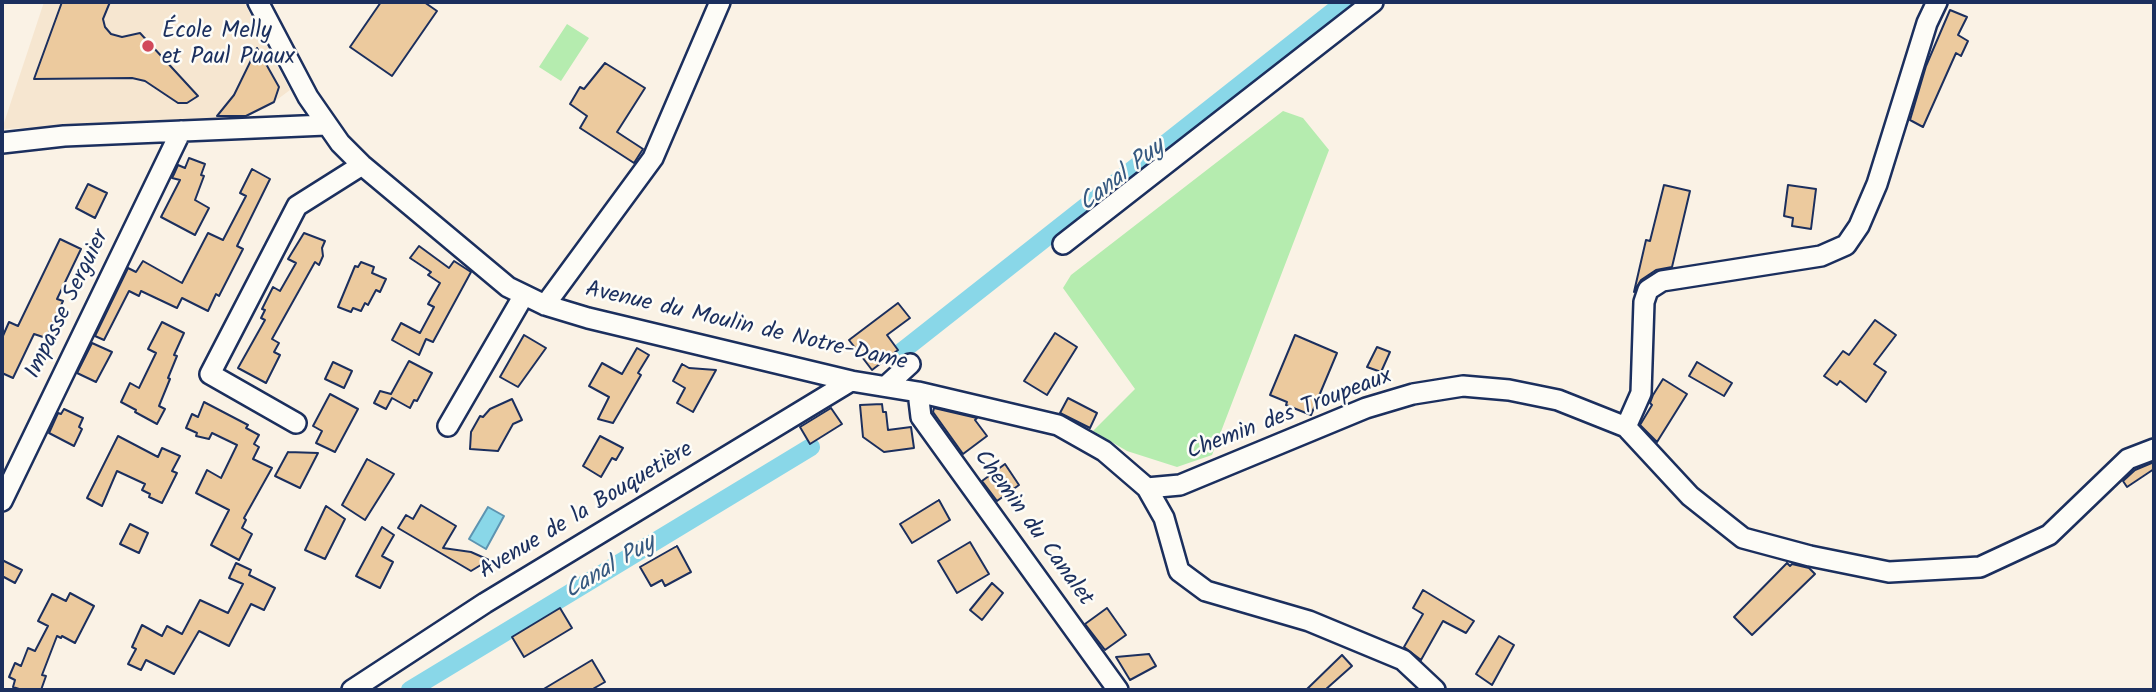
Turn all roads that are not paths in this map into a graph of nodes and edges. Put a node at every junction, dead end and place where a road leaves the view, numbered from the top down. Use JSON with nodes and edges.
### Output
{"nodes":[{"id":1,"x":258,"y":2,"type":"edge"},
{"id":2,"x":720,"y":2,"type":"edge"},
{"id":3,"x":1373,"y":2,"type":"edge"},
{"id":4,"x":1937,"y":2,"type":"edge"},
{"id":5,"x":326,"y":125,"type":"junction"},
{"id":6,"x":181,"y":131,"type":"junction"},
{"id":7,"x":2,"y":144,"type":"edge"},
{"id":8,"x":362,"y":165,"type":"junction"},
{"id":9,"x":1063,"y":244,"type":"dead end"},
{"id":10,"x":524,"y":295,"type":"junction"},
{"id":11,"x":545,"y":304,"type":"junction"},
{"id":12,"x":910,"y":364,"type":"dead end"},
{"id":13,"x":851,"y":381,"type":"junction"},
{"id":14,"x":886,"y":386,"type":"junction"},
{"id":15,"x":918,"y":392,"type":"junction"},
{"id":16,"x":296,"y":423,"type":"dead end"},
{"id":17,"x":448,"y":426,"type":"dead end"},
{"id":18,"x":1626,"y":427,"type":"junction"},
{"id":19,"x":2154,"y":449,"type":"edge"},
{"id":20,"x":1147,"y":488,"type":"junction"},
{"id":21,"x":2,"y":500,"type":"edge"},
{"id":22,"x":352,"y":690,"type":"edge"},
{"id":23,"x":1118,"y":690,"type":"edge"},
{"id":24,"x":1435,"y":690,"type":"edge"}],
"edges":[{"from":1,"to":5,"type":"street","name":"Avenue du Moulin de Notre-Dame"},
{"from":2,"to":11,"type":"street"},
{"from":3,"to":9,"type":"street"},
{"from":4,"to":18,"type":"street"},
{"from":5,"to":6,"type":"street"},
{"from":5,"to":8,"type":"street","name":"Avenue du Moulin de Notre-Dame"},
{"from":6,"to":7,"type":"street"},
{"from":6,"to":21,"type":"street","name":"Impasse Serguier"},
{"from":8,"to":10,"type":"street","name":"Avenue du Moulin de Notre-Dame"},
{"from":8,"to":16,"type":"street"},
{"from":10,"to":11,"type":"street","name":"Avenue du Moulin de Notre-Dame"},
{"from":10,"to":17,"type":"street"},
{"from":11,"to":13,"type":"street","name":"Avenue du Moulin de Notre-Dame"},
{"from":12,"to":14,"type":"street"},
{"from":13,"to":14,"type":"street","name":"Avenue du Moulin de Notre-Dame"},
{"from":13,"to":22,"type":"street","name":"Avenue de la Bouquetière"},
{"from":14,"to":15,"type":"street","name":"Avenue du Moulin de Notre-Dame"},
{"from":15,"to":20,"type":"street","name":"Avenue du Moulin de Notre-Dame"},
{"from":15,"to":23,"type":"street","name":"Chemin du Canalet"},
{"from":18,"to":19,"type":"street","name":"Chemin des Troupeaux"},
{"from":18,"to":20,"type":"street","name":"Chemin des Troupeaux"},
{"from":20,"to":24,"type":"street","name":"Avenue du Moulin de Notre-Dame"}]}
